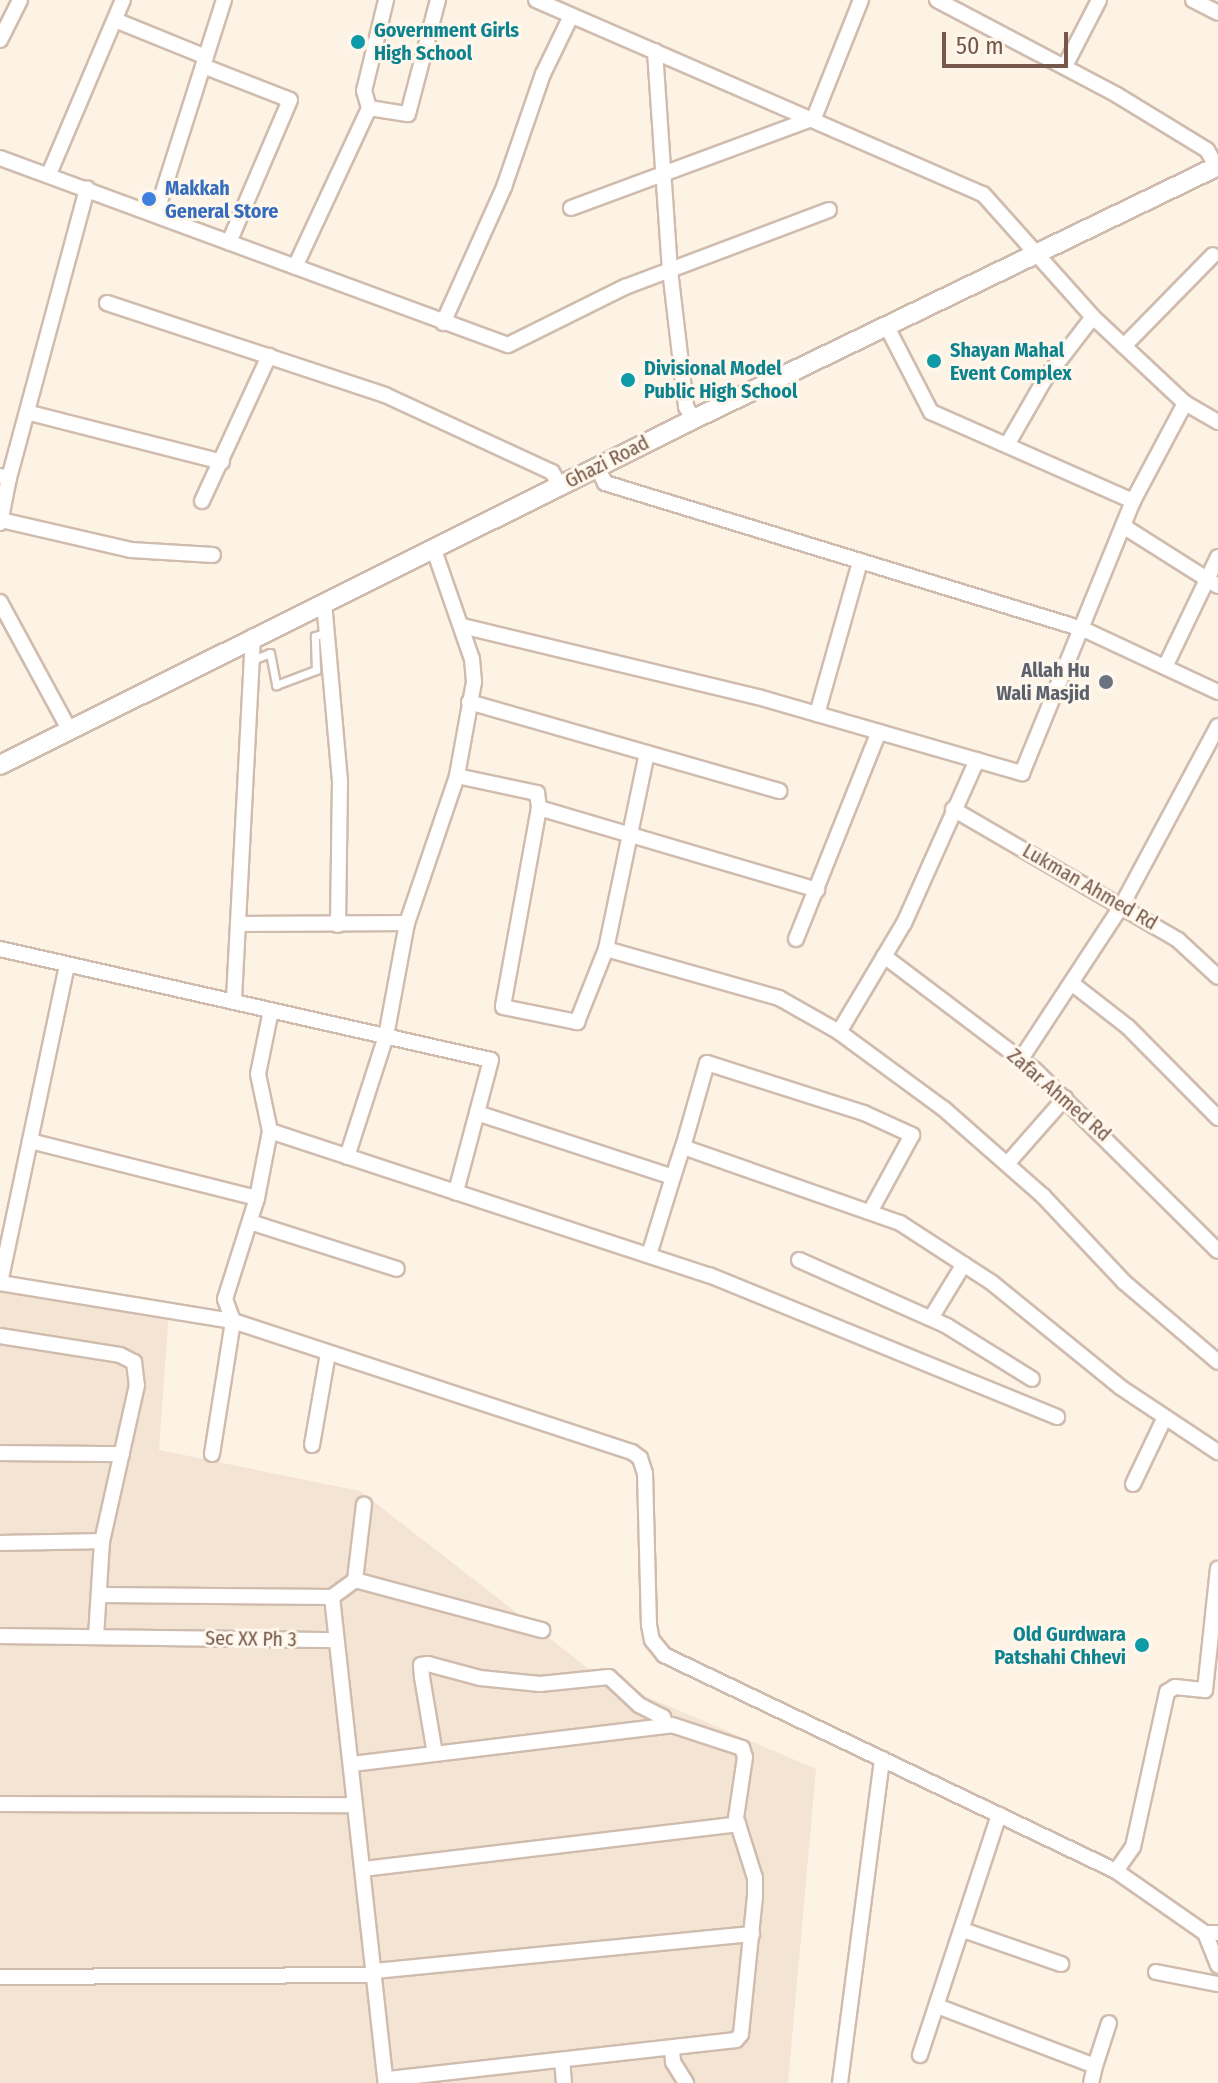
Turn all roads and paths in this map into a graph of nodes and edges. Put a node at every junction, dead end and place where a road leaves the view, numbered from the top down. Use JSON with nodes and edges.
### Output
{"nodes":[{"id":1,"x":20,"y":0,"type":"edge"},
{"id":2,"x":123,"y":0,"type":"edge"},
{"id":3,"x":224,"y":0,"type":"edge"},
{"id":4,"x":386,"y":0,"type":"edge"},
{"id":5,"x":438,"y":0,"type":"edge"},
{"id":6,"x":536,"y":0,"type":"edge"},
{"id":7,"x":861,"y":0,"type":"edge"},
{"id":8,"x":937,"y":0,"type":"edge"},
{"id":9,"x":1099,"y":0,"type":"edge"},
{"id":10,"x":1193,"y":0,"type":"edge"},
{"id":11,"x":1218,"y":13,"type":"edge"},
{"id":12,"x":571,"y":16,"type":"junction"},
{"id":13,"x":115,"y":20,"type":"junction"},
{"id":14,"x":1,"y":35,"type":"edge"},
{"id":15,"x":655,"y":51,"type":"junction"},
{"id":16,"x":204,"y":62,"type":"junction"},
{"id":17,"x":1065,"y":66,"type":"junction"},
{"id":18,"x":369,"y":108,"type":"junction"},
{"id":19,"x":814,"y":118,"type":"junction"},
{"id":20,"x":0,"y":158,"type":"edge"},
{"id":21,"x":1218,"y":167,"type":"edge"},
{"id":22,"x":663,"y":170,"type":"junction"},
{"id":23,"x":49,"y":174,"type":"junction"},
{"id":24,"x":87,"y":188,"type":"junction"},
{"id":25,"x":571,"y":208,"type":"dead end"},
{"id":26,"x":829,"y":210,"type":"dead end"},
{"id":27,"x":156,"y":214,"type":"junction"},
{"id":28,"x":229,"y":242,"type":"junction"},
{"id":29,"x":1033,"y":253,"type":"junction"},
{"id":30,"x":1213,"y":255,"type":"dead end"},
{"id":31,"x":295,"y":267,"type":"junction"},
{"id":32,"x":670,"y":270,"type":"junction"},
{"id":33,"x":107,"y":303,"type":"dead end"},
{"id":34,"x":1093,"y":317,"type":"junction"},
{"id":35,"x":443,"y":323,"type":"junction"},
{"id":36,"x":886,"y":325,"type":"junction"},
{"id":37,"x":1124,"y":346,"type":"junction"},
{"id":38,"x":269,"y":356,"type":"junction"},
{"id":39,"x":1185,"y":403,"type":"junction"},
{"id":40,"x":30,"y":413,"type":"junction"},
{"id":41,"x":694,"y":419,"type":"junction"},
{"id":42,"x":1217,"y":419,"type":"edge"},
{"id":43,"x":1007,"y":445,"type":"junction"},
{"id":44,"x":222,"y":462,"type":"junction"},
{"id":45,"x":597,"y":467,"type":"junction"},
{"id":46,"x":4,"y":477,"type":"edge"},
{"id":47,"x":560,"y":486,"type":"junction"},
{"id":48,"x":202,"y":501,"type":"dead end"},
{"id":49,"x":1133,"y":501,"type":"junction"},
{"id":50,"x":0,"y":521,"type":"edge"},
{"id":51,"x":1123,"y":526,"type":"junction"},
{"id":52,"x":434,"y":550,"type":"junction"},
{"id":53,"x":213,"y":555,"type":"dead end"},
{"id":54,"x":1218,"y":557,"type":"edge"},
{"id":55,"x":860,"y":562,"type":"junction"},
{"id":56,"x":1213,"y":582,"type":"edge"},
{"id":57,"x":0,"y":602,"type":"edge"},
{"id":58,"x":324,"y":602,"type":"junction"},
{"id":59,"x":462,"y":626,"type":"junction"},
{"id":60,"x":1083,"y":629,"type":"junction"},
{"id":61,"x":330,"y":631,"type":"junction"},
{"id":62,"x":253,"y":636,"type":"junction"},
{"id":63,"x":255,"y":659,"type":"junction"},
{"id":64,"x":1165,"y":667,"type":"junction"},
{"id":65,"x":1218,"y":692,"type":"edge"},
{"id":66,"x":469,"y":702,"type":"junction"},
{"id":67,"x":817,"y":714,"type":"junction"},
{"id":68,"x":1218,"y":726,"type":"edge"},
{"id":69,"x":70,"y":731,"type":"junction"},
{"id":70,"x":879,"y":732,"type":"junction"},
{"id":71,"x":647,"y":753,"type":"junction"},
{"id":72,"x":977,"y":760,"type":"junction"},
{"id":73,"x":0,"y":765,"type":"edge"},
{"id":74,"x":457,"y":776,"type":"junction"},
{"id":75,"x":779,"y":791,"type":"dead end"},
{"id":76,"x":539,"y":808,"type":"junction"},
{"id":77,"x":953,"y":809,"type":"junction"},
{"id":78,"x":629,"y":833,"type":"junction"},
{"id":79,"x":817,"y":890,"type":"junction"},
{"id":80,"x":1122,"y":905,"type":"junction"},
{"id":81,"x":407,"y":923,"type":"junction"},
{"id":82,"x":241,"y":924,"type":"junction"},
{"id":83,"x":338,"y":925,"type":"junction"},
{"id":84,"x":796,"y":939,"type":"dead end"},
{"id":85,"x":0,"y":949,"type":"edge"},
{"id":86,"x":606,"y":949,"type":"junction"},
{"id":87,"x":884,"y":956,"type":"junction"},
{"id":88,"x":67,"y":965,"type":"junction"},
{"id":89,"x":1218,"y":977,"type":"edge"},
{"id":90,"x":1074,"y":985,"type":"junction"},
{"id":91,"x":234,"y":999,"type":"junction"},
{"id":92,"x":271,"y":1010,"type":"junction"},
{"id":93,"x":839,"y":1032,"type":"junction"},
{"id":94,"x":386,"y":1036,"type":"junction"},
{"id":95,"x":1021,"y":1059,"type":"junction"},
{"id":96,"x":1065,"y":1098,"type":"junction"},
{"id":97,"x":477,"y":1113,"type":"junction"},
{"id":98,"x":1218,"y":1118,"type":"edge"},
{"id":99,"x":270,"y":1131,"type":"junction"},
{"id":100,"x":30,"y":1141,"type":"junction"},
{"id":101,"x":683,"y":1147,"type":"junction"},
{"id":102,"x":347,"y":1157,"type":"junction"},
{"id":103,"x":1007,"y":1164,"type":"junction"},
{"id":104,"x":673,"y":1177,"type":"junction"},
{"id":105,"x":456,"y":1192,"type":"junction"},
{"id":106,"x":257,"y":1198,"type":"junction"},
{"id":107,"x":870,"y":1212,"type":"junction"},
{"id":108,"x":250,"y":1222,"type":"junction"},
{"id":109,"x":1218,"y":1251,"type":"edge"},
{"id":110,"x":649,"y":1255,"type":"junction"},
{"id":111,"x":799,"y":1260,"type":"dead end"},
{"id":112,"x":964,"y":1264,"type":"junction"},
{"id":113,"x":397,"y":1269,"type":"dead end"},
{"id":114,"x":0,"y":1283,"type":"edge"},
{"id":115,"x":931,"y":1318,"type":"junction"},
{"id":116,"x":233,"y":1321,"type":"junction"},
{"id":117,"x":0,"y":1336,"type":"edge"},
{"id":118,"x":328,"y":1353,"type":"junction"},
{"id":119,"x":1218,"y":1362,"type":"edge"},
{"id":120,"x":1032,"y":1379,"type":"dead end"},
{"id":121,"x":1057,"y":1417,"type":"dead end"},
{"id":122,"x":1165,"y":1417,"type":"junction"},
{"id":123,"x":312,"y":1445,"type":"dead end"},
{"id":124,"x":1218,"y":1452,"type":"edge"},
{"id":125,"x":0,"y":1453,"type":"edge"},
{"id":126,"x":122,"y":1454,"type":"junction"},
{"id":127,"x":212,"y":1454,"type":"dead end"},
{"id":128,"x":1133,"y":1484,"type":"dead end"},
{"id":129,"x":364,"y":1505,"type":"dead end"},
{"id":130,"x":102,"y":1541,"type":"junction"},
{"id":131,"x":0,"y":1543,"type":"edge"},
{"id":132,"x":1218,"y":1569,"type":"edge"},
{"id":133,"x":355,"y":1580,"type":"junction"},
{"id":134,"x":101,"y":1595,"type":"junction"},
{"id":135,"x":332,"y":1597,"type":"junction"},
{"id":136,"x":542,"y":1630,"type":"dead end"},
{"id":137,"x":0,"y":1636,"type":"edge"},
{"id":138,"x":96,"y":1637,"type":"junction"},
{"id":139,"x":336,"y":1640,"type":"junction"},
{"id":140,"x":1211,"y":1691,"type":"edge"},
{"id":141,"x":666,"y":1726,"type":"junction"},
{"id":142,"x":435,"y":1754,"type":"junction"},
{"id":143,"x":882,"y":1759,"type":"junction"},
{"id":144,"x":352,"y":1764,"type":"junction"},
{"id":145,"x":0,"y":1804,"type":"edge"},
{"id":146,"x":355,"y":1805,"type":"junction"},
{"id":147,"x":999,"y":1815,"type":"junction"},
{"id":148,"x":738,"y":1824,"type":"junction"},
{"id":149,"x":363,"y":1869,"type":"junction"},
{"id":150,"x":1116,"y":1871,"type":"junction"},
{"id":151,"x":963,"y":1930,"type":"junction"},
{"id":152,"x":1211,"y":1933,"type":"edge"},
{"id":153,"x":752,"y":1934,"type":"junction"},
{"id":154,"x":1061,"y":1964,"type":"dead end"},
{"id":155,"x":1218,"y":1965,"type":"edge"},
{"id":156,"x":1156,"y":1972,"type":"dead end"},
{"id":157,"x":374,"y":1973,"type":"junction"},
{"id":158,"x":0,"y":1977,"type":"edge"},
{"id":159,"x":1218,"y":1984,"type":"edge"},
{"id":160,"x":937,"y":2006,"type":"junction"},
{"id":161,"x":1109,"y":2023,"type":"dead end"},
{"id":162,"x":672,"y":2050,"type":"junction"},
{"id":163,"x":920,"y":2055,"type":"dead end"},
{"id":164,"x":562,"y":2060,"type":"junction"},
{"id":165,"x":1095,"y":2066,"type":"junction"},
{"id":166,"x":386,"y":2081,"type":"edge"},
{"id":167,"x":564,"y":2083,"type":"edge"},
{"id":168,"x":686,"y":2083,"type":"edge"},
{"id":169,"x":840,"y":2083,"type":"edge"},
{"id":170,"x":1091,"y":2083,"type":"edge"}],
"edges":[{"from":1,"to":14,"type":"street"},
{"from":2,"to":13,"type":"street"},
{"from":3,"to":16,"type":"street"},
{"from":4,"to":18,"type":"street"},
{"from":5,"to":18,"type":"street"},
{"from":6,"to":12,"type":"street"},
{"from":7,"to":19,"type":"street"},
{"from":8,"to":17,"type":"street"},
{"from":9,"to":17,"type":"street"},
{"from":10,"to":11,"type":"street"},
{"from":12,"to":15,"type":"street"},
{"from":12,"to":35,"type":"street"},
{"from":13,"to":16,"type":"street"},
{"from":13,"to":23,"type":"street"},
{"from":15,"to":19,"type":"street"},
{"from":15,"to":22,"type":"street"},
{"from":16,"to":27,"type":"street"},
{"from":16,"to":28,"type":"street"},
{"from":17,"to":21,"type":"street"},
{"from":18,"to":31,"type":"street"},
{"from":19,"to":22,"type":"street"},
{"from":19,"to":29,"type":"street"},
{"from":20,"to":23,"type":"street"},
{"from":21,"to":29,"type":"main road","name":"Ghazi Road"},
{"from":22,"to":25,"type":"street"},
{"from":22,"to":32,"type":"street"},
{"from":23,"to":24,"type":"street"},
{"from":24,"to":27,"type":"street"},
{"from":24,"to":40,"type":"street"},
{"from":26,"to":32,"type":"street"},
{"from":27,"to":28,"type":"street"},
{"from":28,"to":31,"type":"street"},
{"from":29,"to":34,"type":"street"},
{"from":29,"to":36,"type":"main road","name":"Ghazi Road"},
{"from":30,"to":37,"type":"street"},
{"from":31,"to":35,"type":"street"},
{"from":32,"to":35,"type":"street"},
{"from":32,"to":41,"type":"street"},
{"from":33,"to":38,"type":"street"},
{"from":34,"to":37,"type":"street"},
{"from":34,"to":43,"type":"street"},
{"from":36,"to":41,"type":"main road","name":"Ghazi Road"},
{"from":36,"to":43,"type":"street"},
{"from":37,"to":39,"type":"street"},
{"from":38,"to":44,"type":"street"},
{"from":38,"to":47,"type":"street"},
{"from":39,"to":42,"type":"street"},
{"from":39,"to":49,"type":"street"},
{"from":40,"to":44,"type":"street"},
{"from":40,"to":46,"type":"street"},
{"from":41,"to":45,"type":"main road","name":"Ghazi Road"},
{"from":43,"to":49,"type":"street"},
{"from":44,"to":48,"type":"street"},
{"from":45,"to":47,"type":"main road","name":"Ghazi Road"},
{"from":45,"to":55,"type":"street"},
{"from":46,"to":50,"type":"street"},
{"from":47,"to":52,"type":"main road","name":"Ghazi Road"},
{"from":49,"to":51,"type":"street"},
{"from":50,"to":53,"type":"street"},
{"from":51,"to":56,"type":"street"},
{"from":51,"to":60,"type":"street"},
{"from":52,"to":58,"type":"main road","name":"Ghazi Road"},
{"from":52,"to":59,"type":"street"},
{"from":54,"to":56,"type":"street"},
{"from":55,"to":60,"type":"street"},
{"from":55,"to":67,"type":"street"},
{"from":56,"to":64,"type":"street"},
{"from":57,"to":69,"type":"street"},
{"from":58,"to":61,"type":"street"},
{"from":58,"to":62,"type":"main road","name":"Ghazi Road"},
{"from":59,"to":66,"type":"street"},
{"from":59,"to":67,"type":"street"},
{"from":60,"to":64,"type":"street"},
{"from":60,"to":72,"type":"street"},
{"from":61,"to":63,"type":"lane"},
{"from":61,"to":83,"type":"street"},
{"from":62,"to":63,"type":"street"},
{"from":62,"to":69,"type":"main road","name":"Ghazi Road"},
{"from":63,"to":82,"type":"street"},
{"from":64,"to":65,"type":"street"},
{"from":66,"to":71,"type":"street"},
{"from":66,"to":74,"type":"street"},
{"from":67,"to":70,"type":"street"},
{"from":68,"to":80,"type":"street"},
{"from":69,"to":73,"type":"main road","name":"Ghazi Road"},
{"from":70,"to":72,"type":"street"},
{"from":70,"to":79,"type":"street"},
{"from":71,"to":75,"type":"street"},
{"from":71,"to":78,"type":"street"},
{"from":72,"to":77,"type":"street"},
{"from":74,"to":76,"type":"street"},
{"from":74,"to":81,"type":"street"},
{"from":76,"to":78,"type":"street"},
{"from":76,"to":86,"type":"street"},
{"from":77,"to":80,"type":"street","name":"Lukman Ahmed Rd"},
{"from":77,"to":87,"type":"street"},
{"from":78,"to":79,"type":"street"},
{"from":78,"to":86,"type":"street"},
{"from":79,"to":84,"type":"street"},
{"from":80,"to":89,"type":"street","name":"Lukman Ahmed Rd"},
{"from":80,"to":90,"type":"street"},
{"from":81,"to":83,"type":"street"},
{"from":81,"to":94,"type":"street"},
{"from":82,"to":83,"type":"street"},
{"from":82,"to":91,"type":"street"},
{"from":85,"to":88,"type":"street"},
{"from":86,"to":93,"type":"street"},
{"from":87,"to":93,"type":"street"},
{"from":87,"to":95,"type":"street","name":"Zafar Ahmed Rd"},
{"from":88,"to":91,"type":"street"},
{"from":88,"to":100,"type":"street"},
{"from":90,"to":95,"type":"street"},
{"from":90,"to":98,"type":"street"},
{"from":91,"to":92,"type":"street"},
{"from":92,"to":94,"type":"street"},
{"from":92,"to":99,"type":"street"},
{"from":93,"to":103,"type":"street"},
{"from":94,"to":97,"type":"street"},
{"from":94,"to":102,"type":"street"},
{"from":95,"to":96,"type":"street","name":"Zafar Ahmed Rd"},
{"from":96,"to":103,"type":"street"},
{"from":96,"to":109,"type":"street","name":"Zafar Ahmed Rd"},
{"from":97,"to":104,"type":"street"},
{"from":97,"to":105,"type":"street"},
{"from":99,"to":102,"type":"street"},
{"from":99,"to":106,"type":"street"},
{"from":100,"to":106,"type":"street"},
{"from":100,"to":114,"type":"street"},
{"from":101,"to":104,"type":"street"},
{"from":101,"to":107,"type":"street"},
{"from":101,"to":107,"type":"street"},
{"from":102,"to":105,"type":"street"},
{"from":103,"to":119,"type":"street"},
{"from":104,"to":110,"type":"street"},
{"from":105,"to":110,"type":"street"},
{"from":106,"to":108,"type":"street"},
{"from":107,"to":112,"type":"street"},
{"from":108,"to":113,"type":"street"},
{"from":108,"to":116,"type":"street"},
{"from":110,"to":121,"type":"street"},
{"from":111,"to":115,"type":"street"},
{"from":112,"to":115,"type":"street"},
{"from":112,"to":122,"type":"street"},
{"from":114,"to":116,"type":"street"},
{"from":115,"to":120,"type":"street"},
{"from":116,"to":118,"type":"street"},
{"from":116,"to":127,"type":"street"},
{"from":117,"to":126,"type":"street"},
{"from":118,"to":123,"type":"street"},
{"from":118,"to":143,"type":"street"},
{"from":122,"to":124,"type":"street"},
{"from":122,"to":128,"type":"street"},
{"from":125,"to":126,"type":"street"},
{"from":126,"to":130,"type":"street"},
{"from":129,"to":133,"type":"street"},
{"from":130,"to":131,"type":"street"},
{"from":130,"to":134,"type":"street"},
{"from":132,"to":140,"type":"street"},
{"from":133,"to":135,"type":"street"},
{"from":133,"to":136,"type":"street"},
{"from":134,"to":135,"type":"street"},
{"from":134,"to":138,"type":"street"},
{"from":135,"to":139,"type":"street"},
{"from":137,"to":138,"type":"street","name":"Sec XX Ph 3"},
{"from":138,"to":139,"type":"street","name":"Sec XX Ph 3"},
{"from":139,"to":144,"type":"street"},
{"from":140,"to":150,"type":"street"},
{"from":141,"to":142,"type":"street"},
{"from":141,"to":142,"type":"street"},
{"from":141,"to":148,"type":"street"},
{"from":142,"to":144,"type":"street"},
{"from":143,"to":147,"type":"street"},
{"from":143,"to":169,"type":"street"},
{"from":144,"to":146,"type":"street"},
{"from":145,"to":146,"type":"street"},
{"from":146,"to":149,"type":"street"},
{"from":147,"to":150,"type":"street"},
{"from":147,"to":151,"type":"street"},
{"from":148,"to":149,"type":"street"},
{"from":148,"to":153,"type":"street"},
{"from":149,"to":157,"type":"street"},
{"from":150,"to":152,"type":"street"},
{"from":151,"to":154,"type":"street"},
{"from":151,"to":160,"type":"street"},
{"from":152,"to":155,"type":"street"},
{"from":153,"to":157,"type":"street"},
{"from":153,"to":162,"type":"street"},
{"from":156,"to":159,"type":"street"},
{"from":157,"to":158,"type":"street"},
{"from":157,"to":166,"type":"street"},
{"from":160,"to":163,"type":"street"},
{"from":160,"to":165,"type":"street"},
{"from":161,"to":165,"type":"street"},
{"from":162,"to":164,"type":"street"},
{"from":162,"to":168,"type":"street"},
{"from":164,"to":166,"type":"street"},
{"from":164,"to":167,"type":"street"},
{"from":165,"to":170,"type":"street"}]}
